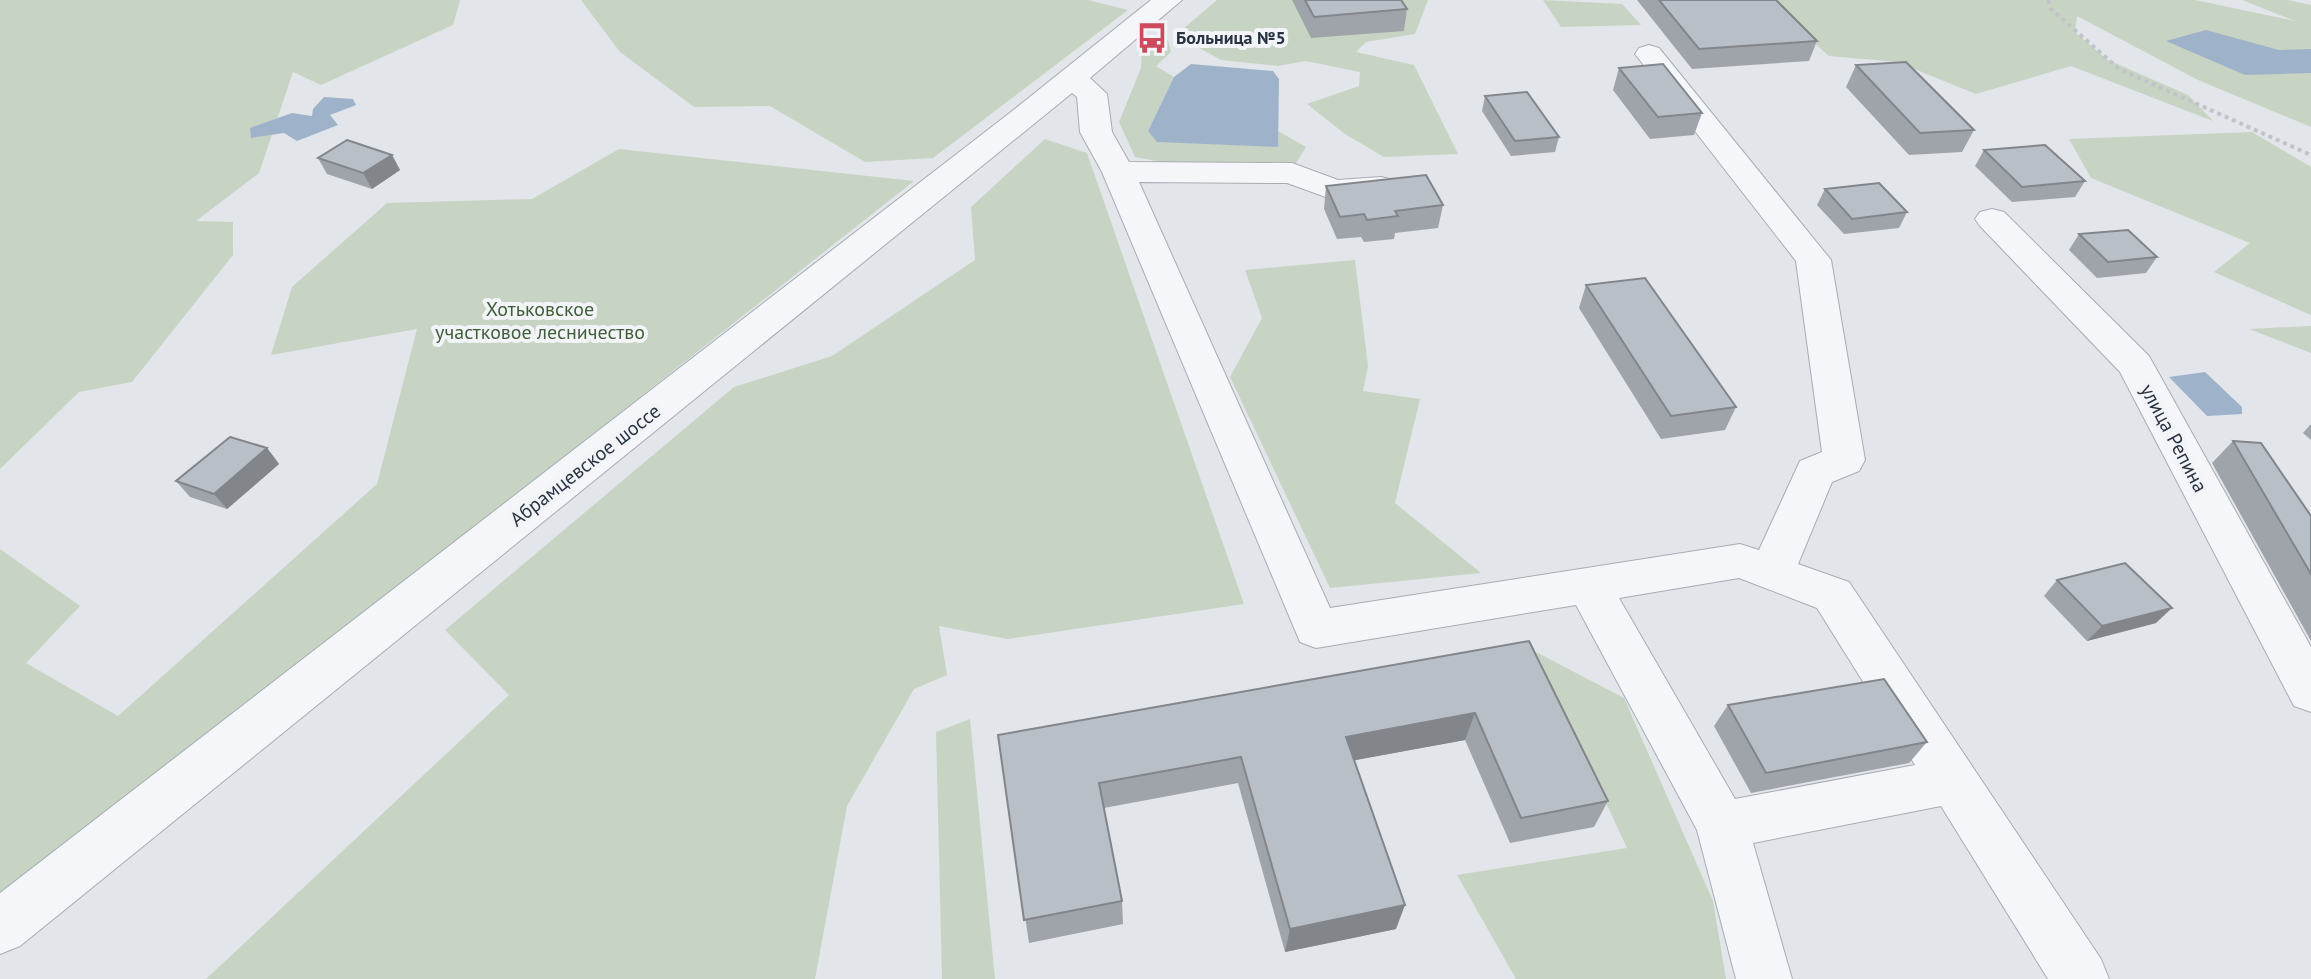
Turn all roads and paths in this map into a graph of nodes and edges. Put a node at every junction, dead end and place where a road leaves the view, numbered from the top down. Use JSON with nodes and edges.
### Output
{"nodes":[{"id":1,"x":1168,"y":0,"type":"edge"},
{"id":2,"x":2048,"y":0,"type":"edge"},
{"id":3,"x":1649,"y":54,"type":"dead end"},
{"id":4,"x":1072,"y":79,"type":"junction"},
{"id":5,"x":1022,"y":119,"type":"junction"},
{"id":6,"x":1094,"y":121,"type":"junction"},
{"id":7,"x":2311,"y":155,"type":"edge"},
{"id":8,"x":1118,"y":172,"type":"junction"},
{"id":9,"x":1417,"y":184,"type":"edge"},
{"id":10,"x":1992,"y":219,"type":"dead end"},
{"id":11,"x":1772,"y":572,"type":"junction"},
{"id":12,"x":1589,"y":587,"type":"junction"},
{"id":13,"x":2311,"y":692,"type":"edge"},
{"id":14,"x":1953,"y":781,"type":"junction"},
{"id":15,"x":1722,"y":825,"type":"junction"},
{"id":16,"x":0,"y":927,"type":"edge"},
{"id":17,"x":1764,"y":979,"type":"edge"},
{"id":18,"x":2081,"y":979,"type":"edge"}],
"edges":[{"from":1,"to":4,"type":"street","name":"Абрамцевское шоссе"},
{"from":2,"to":7,"type":"path"},
{"from":3,"to":11,"type":"street"},
{"from":4,"to":5,"type":"street","name":"Абрамцевское шоссе"},
{"from":4,"to":6,"type":"street"},
{"from":5,"to":6,"type":"street"},
{"from":5,"to":16,"type":"street","name":"Абрамцевское шоссе"},
{"from":6,"to":8,"type":"street"},
{"from":8,"to":9,"type":"street"},
{"from":8,"to":12,"type":"street"},
{"from":10,"to":13,"type":"street","name":"улица Репина"},
{"from":11,"to":12,"type":"street"},
{"from":11,"to":14,"type":"street"},
{"from":12,"to":15,"type":"street"},
{"from":14,"to":15,"type":"street"},
{"from":14,"to":18,"type":"street"},
{"from":15,"to":17,"type":"street"}]}
